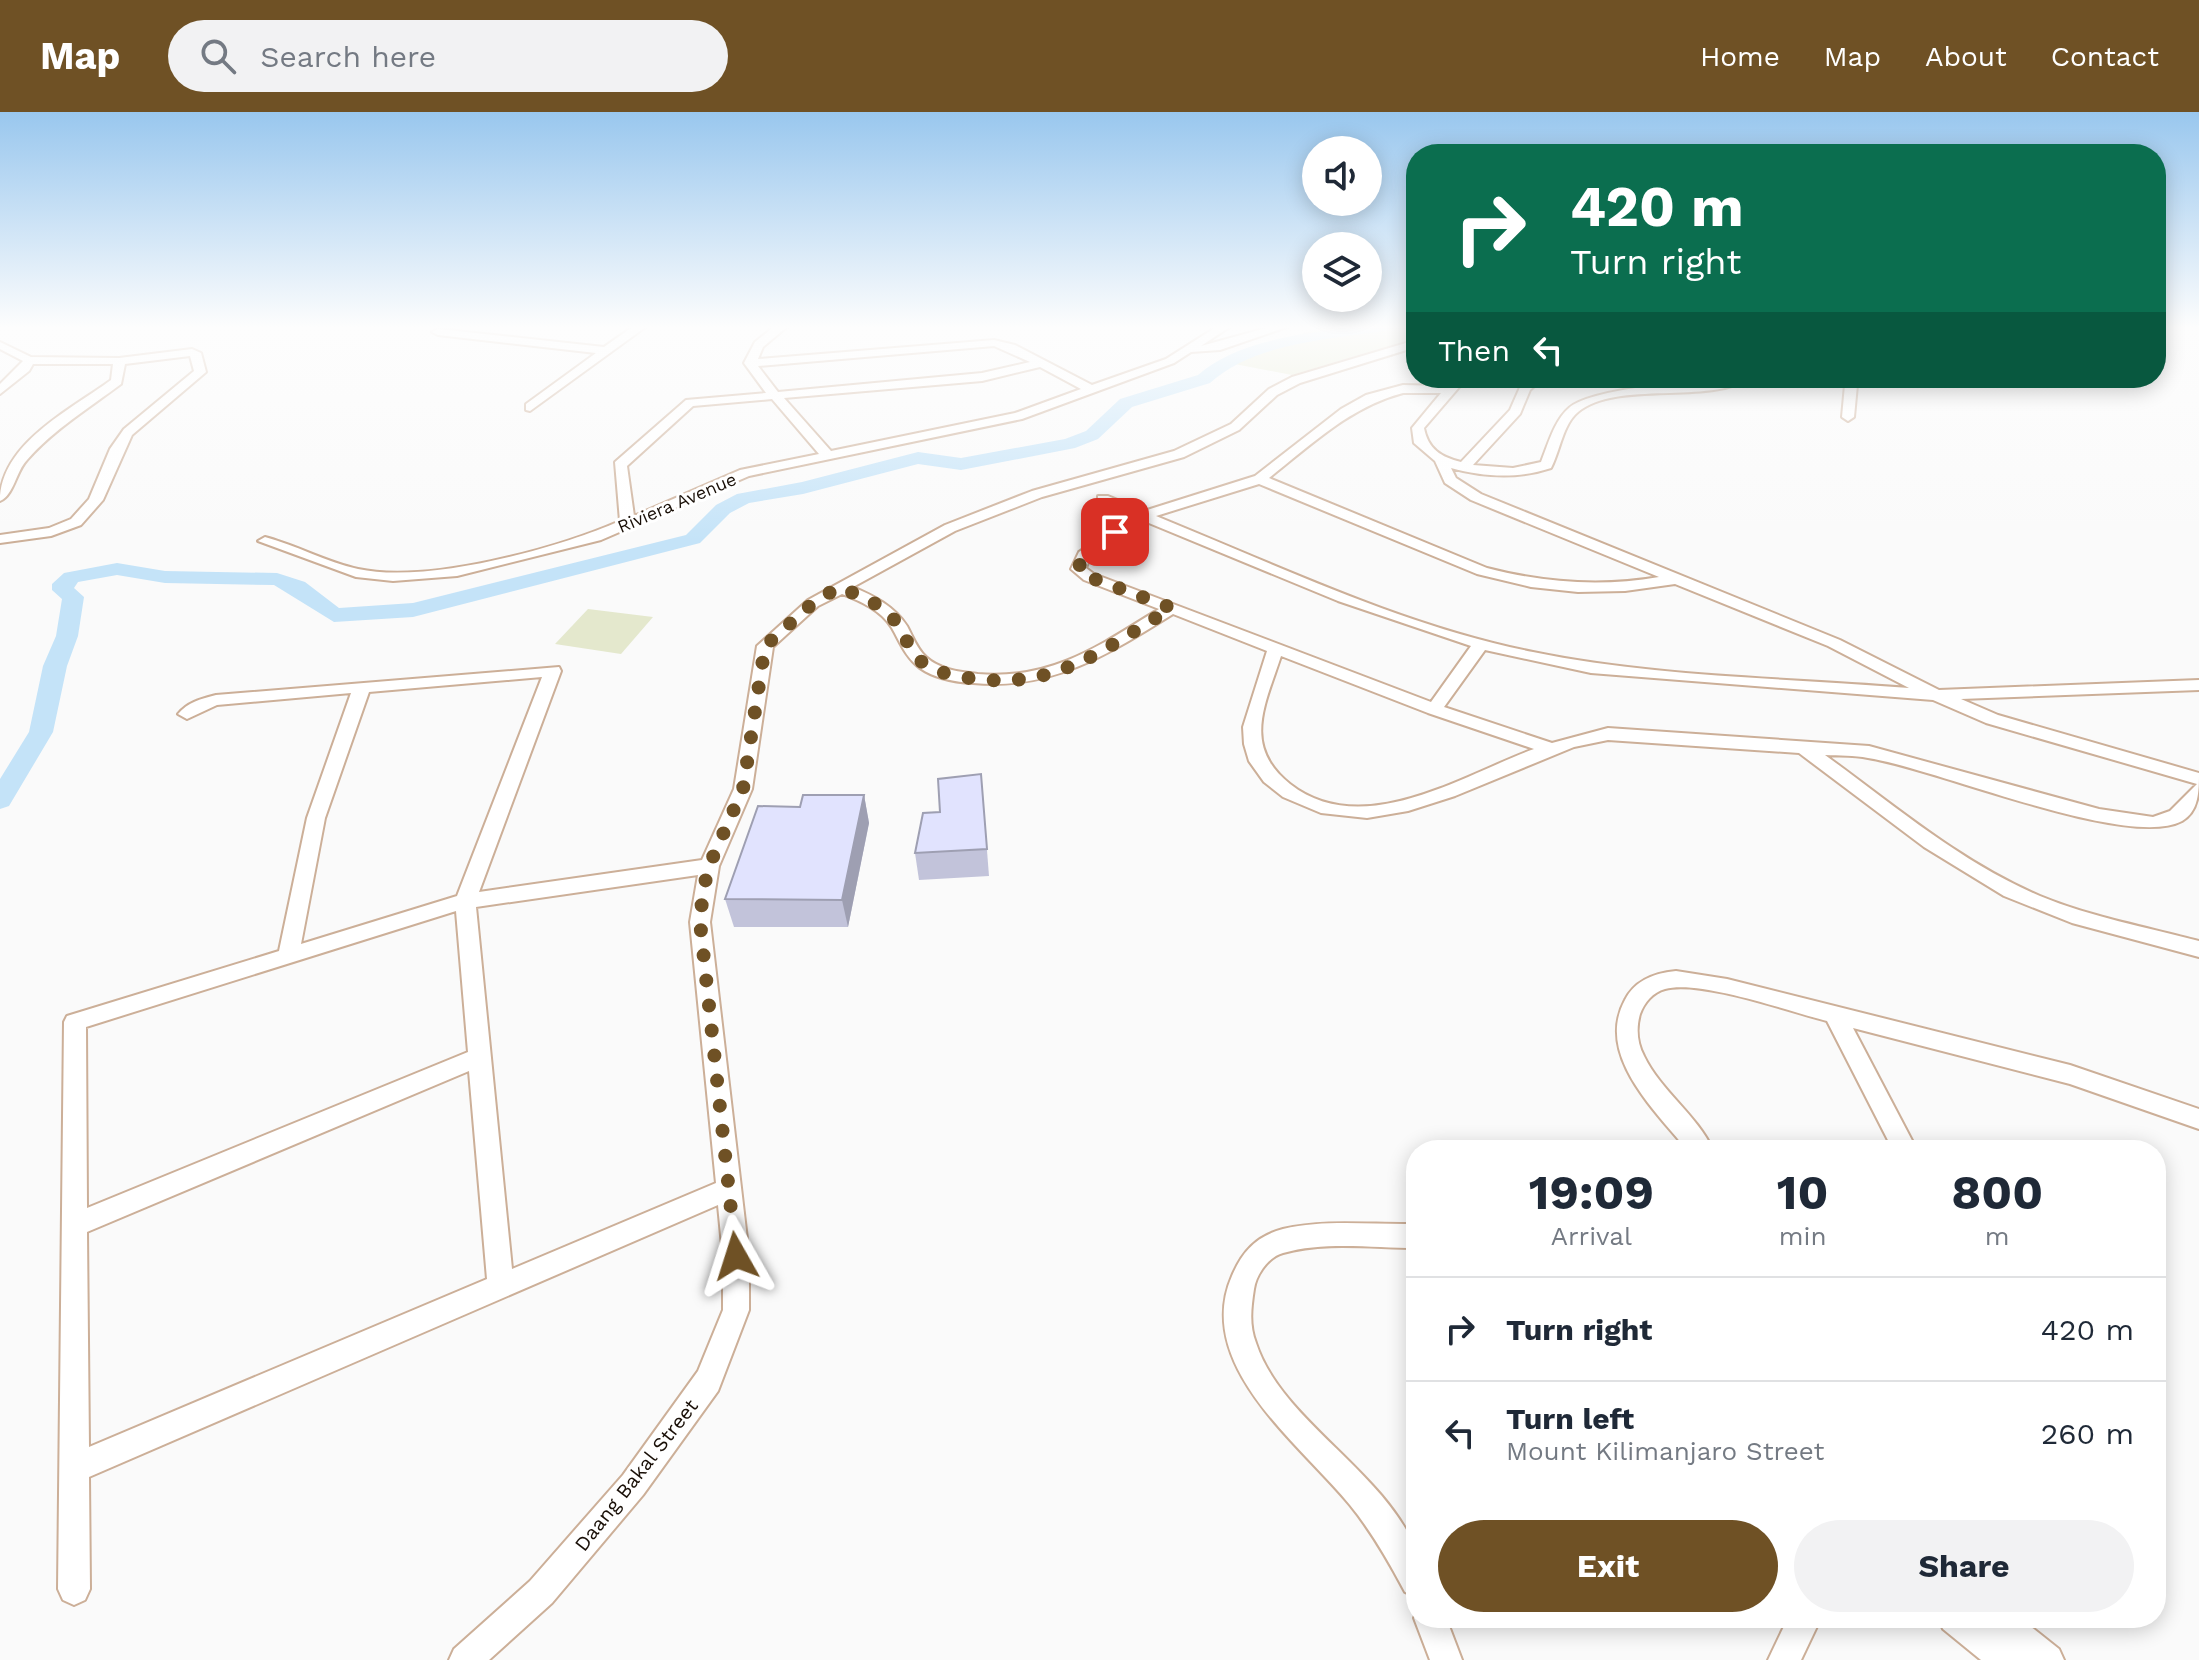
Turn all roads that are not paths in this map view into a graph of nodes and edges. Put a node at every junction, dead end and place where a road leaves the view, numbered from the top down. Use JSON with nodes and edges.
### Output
{"nodes":[{"id":1,"x":94,"y":398,"type":"edge"},
{"id":2,"x":168,"y":398,"type":"edge"},
{"id":3,"x":542,"y":398,"type":"edge"},
{"id":4,"x":738,"y":398,"type":"edge"},
{"id":5,"x":777,"y":398,"type":"edge"},
{"id":6,"x":1062,"y":398,"type":"edge"},
{"id":7,"x":1266,"y":398,"type":"edge"},
{"id":8,"x":1370,"y":398,"type":"edge"},
{"id":9,"x":1443,"y":398,"type":"edge"},
{"id":10,"x":1521,"y":398,"type":"edge"},
{"id":11,"x":1616,"y":398,"type":"edge"},
{"id":12,"x":1850,"y":398,"type":"edge"},
{"id":13,"x":530,"y":407,"type":"dead end"},
{"id":14,"x":1848,"y":417,"type":"dead end"},
{"id":15,"x":829,"y":457,"type":"junction"},
{"id":16,"x":1441,"y":460,"type":"junction"},
{"id":17,"x":1465,"y":466,"type":"junction"},
{"id":18,"x":1497,"y":473,"type":"junction"},
{"id":19,"x":1260,"y":479,"type":"junction"},
{"id":20,"x":0,"y":497,"type":"edge"},
{"id":21,"x":1103,"y":499,"type":"dead end"},
{"id":22,"x":1504,"y":509,"type":"junction"},
{"id":23,"x":1144,"y":515,"type":"junction"},
{"id":24,"x":628,"y":525,"type":"junction"},
{"id":25,"x":0,"y":539,"type":"edge"},
{"id":26,"x":265,"y":541,"type":"dead end"},
{"id":27,"x":1676,"y":579,"type":"junction"},
{"id":28,"x":839,"y":587,"type":"junction"},
{"id":29,"x":1172,"y":608,"type":"junction"},
{"id":30,"x":1481,"y":644,"type":"junction"},
{"id":31,"x":1276,"y":648,"type":"junction"},
{"id":32,"x":2199,"y":685,"type":"edge"},
{"id":33,"x":362,"y":687,"type":"junction"},
{"id":34,"x":1936,"y":695,"type":"junction"},
{"id":35,"x":1434,"y":709,"type":"junction"},
{"id":36,"x":187,"y":714,"type":"dead end"},
{"id":37,"x":1550,"y":748,"type":"junction"},
{"id":38,"x":1804,"y":748,"type":"junction"},
{"id":39,"x":2199,"y":779,"type":"edge"},
{"id":40,"x":2199,"y":790,"type":"edge"},
{"id":41,"x":709,"y":866,"type":"junction"},
{"id":42,"x":465,"y":901,"type":"junction"},
{"id":43,"x":2199,"y":949,"type":"edge"},
{"id":44,"x":288,"y":956,"type":"junction"},
{"id":45,"x":1836,"y":1017,"type":"junction"},
{"id":46,"x":477,"y":1058,"type":"junction"},
{"id":47,"x":2199,"y":1119,"type":"edge"},
{"id":48,"x":1694,"y":1140,"type":"edge"},
{"id":49,"x":1900,"y":1140,"type":"edge"},
{"id":50,"x":729,"y":1189,"type":"junction"},
{"id":51,"x":75,"y":1225,"type":"junction"},
{"id":52,"x":1406,"y":1236,"type":"edge"},
{"id":53,"x":501,"y":1286,"type":"junction"},
{"id":54,"x":75,"y":1468,"type":"junction"},
{"id":55,"x":1406,"y":1563,"type":"edge"},
{"id":56,"x":74,"y":1589,"type":"dead end"},
{"id":57,"x":1434,"y":1628,"type":"edge"},
{"id":58,"x":1800,"y":1628,"type":"edge"},
{"id":59,"x":1967,"y":1628,"type":"edge"},
{"id":60,"x":2007,"y":1628,"type":"edge"},
{"id":61,"x":465,"y":1660,"type":"edge"},
{"id":62,"x":1446,"y":1660,"type":"edge"},
{"id":63,"x":1784,"y":1660,"type":"edge"},
{"id":64,"x":2007,"y":1660,"type":"edge"},
{"id":65,"x":2048,"y":1660,"type":"edge"}],
"edges":[{"from":1,"to":20,"type":"street"},
{"from":2,"to":25,"type":"street"},
{"from":3,"to":13,"type":"street"},
{"from":4,"to":24,"type":"street"},
{"from":5,"to":15,"type":"street"},
{"from":6,"to":15,"type":"street","name":"Riviera Avenue"},
{"from":7,"to":28,"type":"street","name":"Daang Bakal Street"},
{"from":8,"to":19,"type":"street"},
{"from":9,"to":16,"type":"street"},
{"from":10,"to":17,"type":"street"},
{"from":11,"to":18,"type":"street"},
{"from":12,"to":14,"type":"street"},
{"from":15,"to":24,"type":"street","name":"Riviera Avenue"},
{"from":16,"to":17,"type":"street"},
{"from":16,"to":22,"type":"street"},
{"from":17,"to":18,"type":"street"},
{"from":18,"to":22,"type":"street"},
{"from":19,"to":23,"type":"street"},
{"from":19,"to":27,"type":"street"},
{"from":21,"to":23,"type":"street"},
{"from":22,"to":27,"type":"street"},
{"from":23,"to":29,"type":"street"},
{"from":23,"to":30,"type":"street"},
{"from":24,"to":26,"type":"street","name":"Riviera Avenue"},
{"from":27,"to":34,"type":"street"},
{"from":28,"to":29,"type":"street"},
{"from":28,"to":41,"type":"street","name":"Daang Bakal Street"},
{"from":29,"to":31,"type":"street"},
{"from":30,"to":34,"type":"street"},
{"from":30,"to":35,"type":"street"},
{"from":31,"to":35,"type":"street"},
{"from":31,"to":37,"type":"street"},
{"from":32,"to":34,"type":"street"},
{"from":33,"to":36,"type":"street"},
{"from":33,"to":42,"type":"street"},
{"from":33,"to":44,"type":"street"},
{"from":34,"to":39,"type":"street"},
{"from":35,"to":37,"type":"street"},
{"from":37,"to":38,"type":"street"},
{"from":38,"to":40,"type":"street"},
{"from":38,"to":43,"type":"street"},
{"from":41,"to":42,"type":"street"},
{"from":41,"to":50,"type":"street","name":"Daang Bakal Street"},
{"from":42,"to":44,"type":"street"},
{"from":42,"to":46,"type":"street"},
{"from":44,"to":51,"type":"street"},
{"from":45,"to":47,"type":"street"},
{"from":45,"to":48,"type":"street"},
{"from":45,"to":49,"type":"street"},
{"from":46,"to":51,"type":"street"},
{"from":46,"to":53,"type":"street"},
{"from":50,"to":53,"type":"street"},
{"from":50,"to":61,"type":"street","name":"Daang Bakal Street"},
{"from":51,"to":54,"type":"street"},
{"from":52,"to":55,"type":"street"},
{"from":53,"to":54,"type":"street"},
{"from":54,"to":56,"type":"street"},
{"from":57,"to":62,"type":"street"},
{"from":58,"to":63,"type":"street"},
{"from":59,"to":64,"type":"street"},
{"from":60,"to":65,"type":"street"}]}
